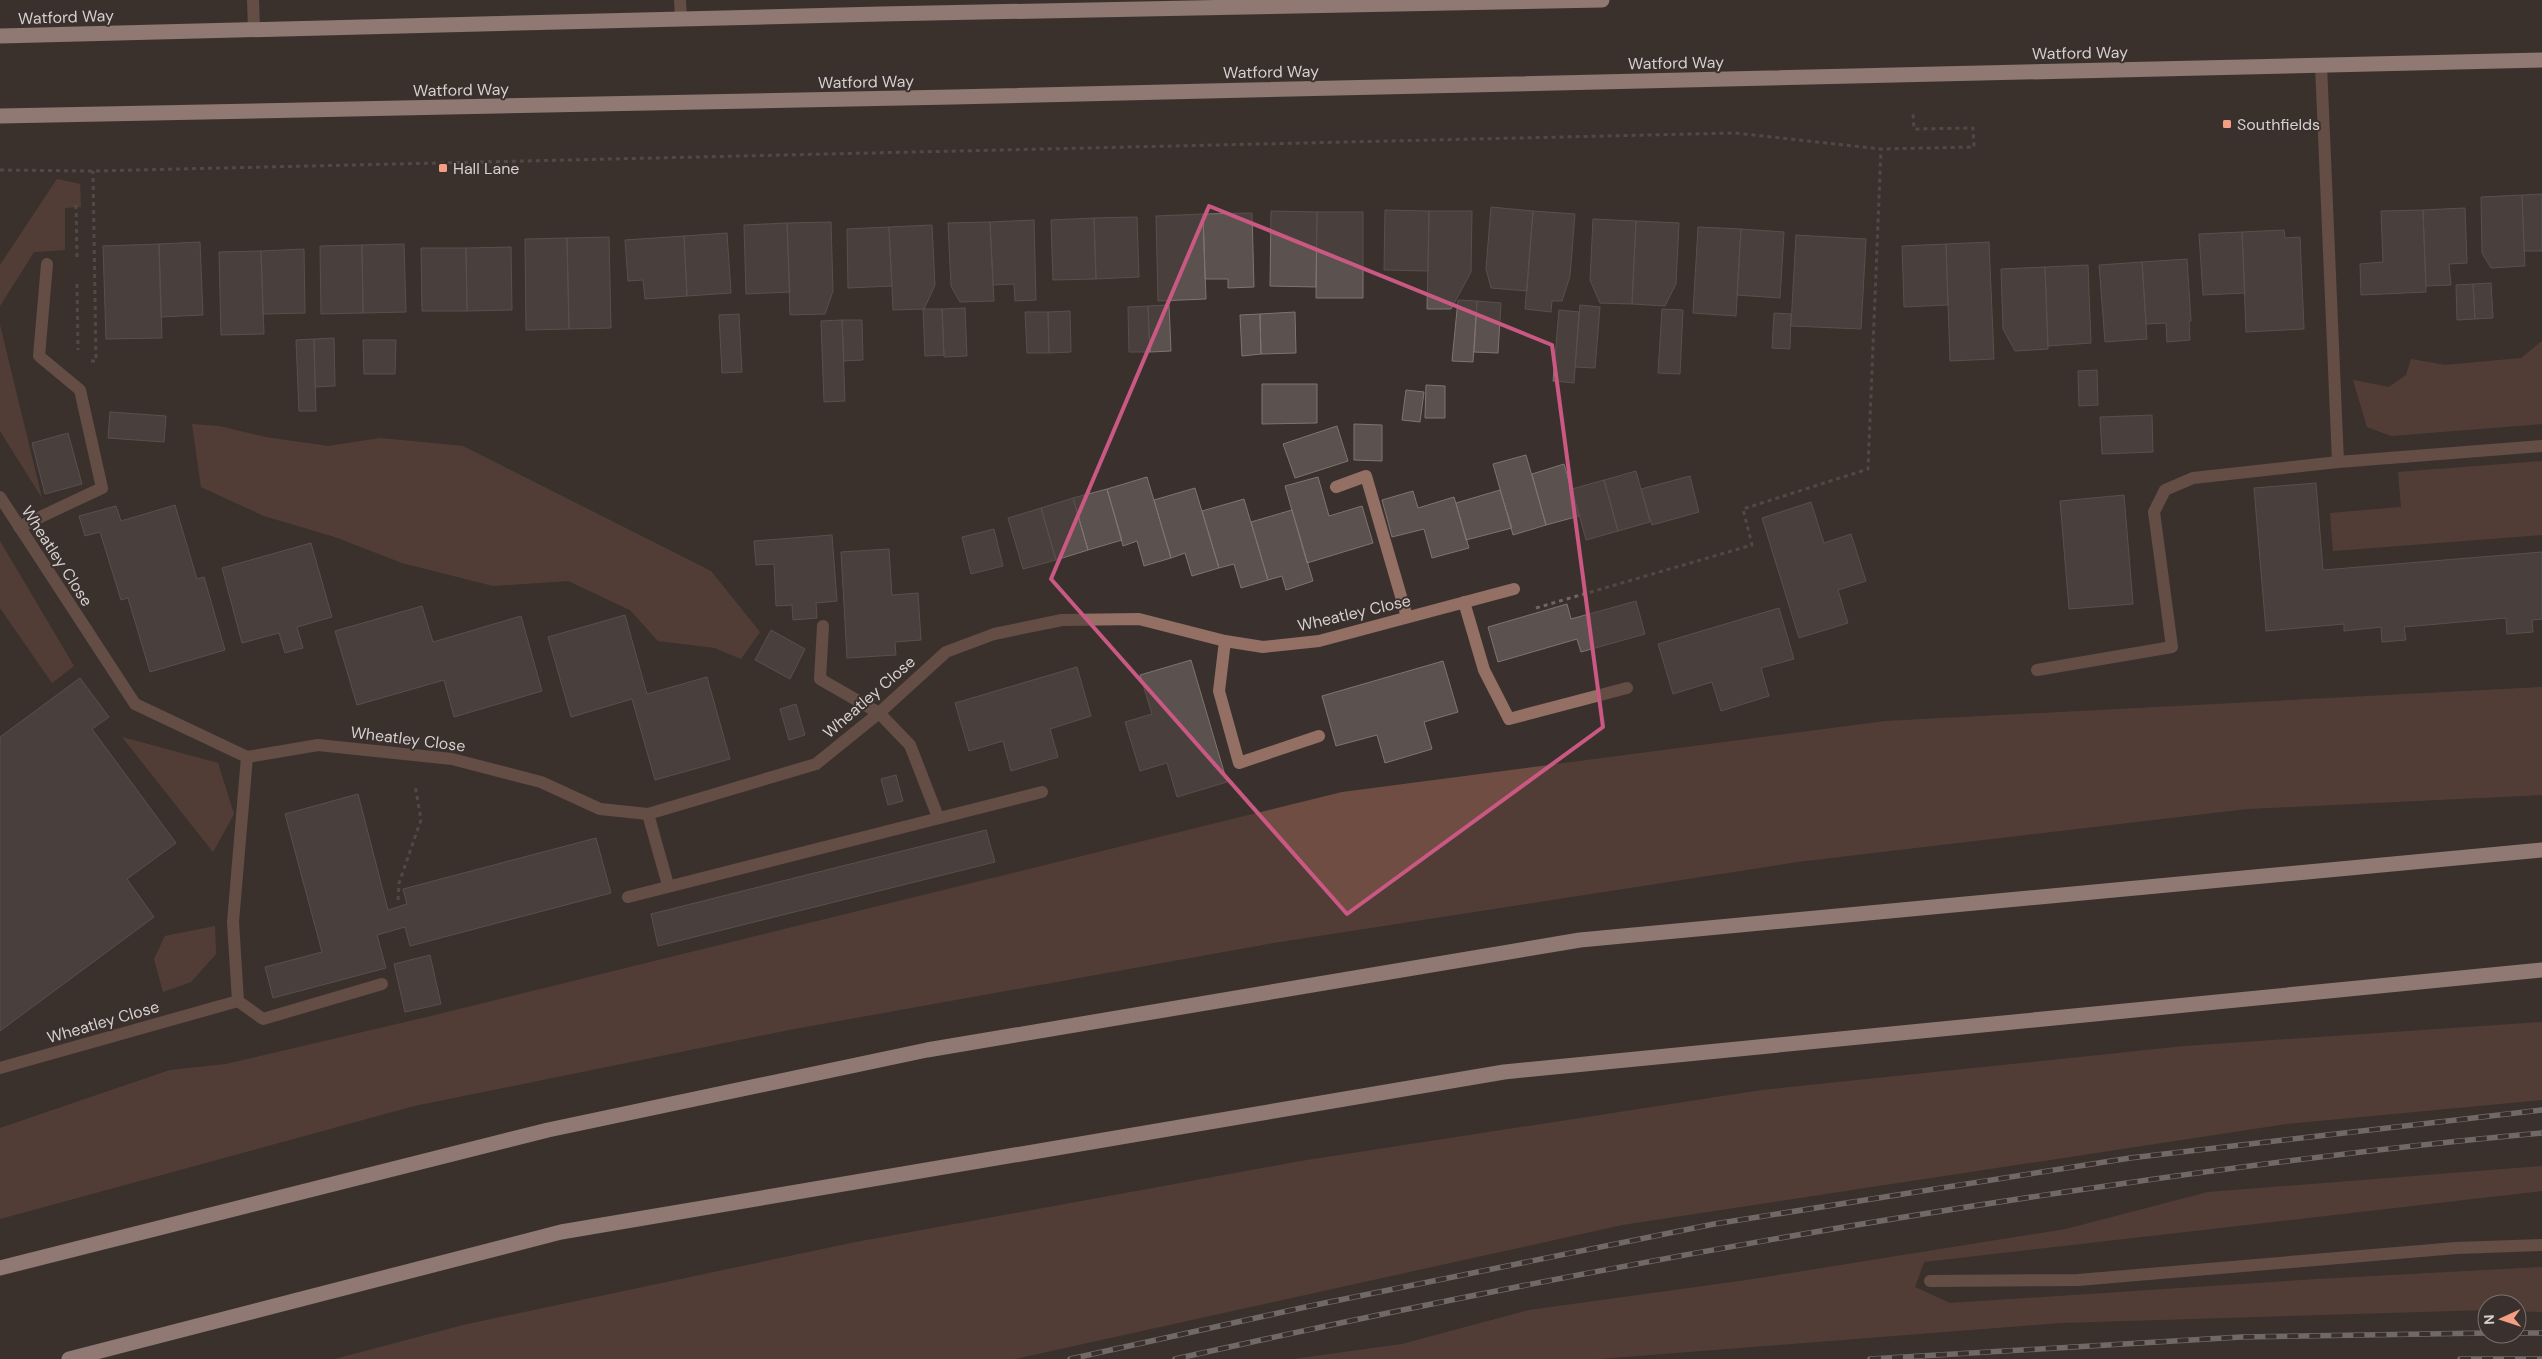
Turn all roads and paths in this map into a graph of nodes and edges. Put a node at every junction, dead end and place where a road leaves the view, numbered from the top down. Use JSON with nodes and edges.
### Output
{"nodes":[{"id":1,"x":254,"y":0,"type":"edge"},
{"id":2,"x":680,"y":0,"type":"edge"},
{"id":3,"x":1602,"y":0,"type":"edge"},
{"id":4,"x":681,"y":19,"type":"junction"},
{"id":5,"x":254,"y":29,"type":"junction"},
{"id":6,"x":0,"y":36,"type":"edge"},
{"id":7,"x":2542,"y":60,"type":"edge"},
{"id":8,"x":2321,"y":65,"type":"junction"},
{"id":9,"x":1913,"y":114,"type":"dead end"},
{"id":10,"x":0,"y":116,"type":"edge"},
{"id":11,"x":1881,"y":149,"type":"junction"},
{"id":12,"x":0,"y":170,"type":"edge"},
{"id":13,"x":93,"y":171,"type":"junction"},
{"id":14,"x":76,"y":205,"type":"dead end"},
{"id":15,"x":47,"y":264,"type":"dead end"},
{"id":16,"x":77,"y":264,"type":"dead end"},
{"id":17,"x":77,"y":283,"type":"dead end"},
{"id":18,"x":78,"y":352,"type":"dead end"},
{"id":19,"x":87,"y":361,"type":"dead end"},
{"id":20,"x":2542,"y":446,"type":"edge"},
{"id":21,"x":2338,"y":462,"type":"junction"},
{"id":22,"x":1336,"y":486,"type":"dead end"},
{"id":23,"x":0,"y":497,"type":"edge"},
{"id":24,"x":19,"y":527,"type":"junction"},
{"id":25,"x":1514,"y":589,"type":"dead end"},
{"id":26,"x":1464,"y":602,"type":"junction"},
{"id":27,"x":1528,"y":611,"type":"dead end"},
{"id":28,"x":1407,"y":618,"type":"junction"},
{"id":29,"x":823,"y":626,"type":"dead end"},
{"id":30,"x":1225,"y":641,"type":"junction"},
{"id":31,"x":2037,"y":670,"type":"dead end"},
{"id":32,"x":1627,"y":688,"type":"dead end"},
{"id":33,"x":879,"y":713,"type":"junction"},
{"id":34,"x":1319,"y":736,"type":"dead end"},
{"id":35,"x":410,"y":754,"type":"junction"},
{"id":36,"x":247,"y":757,"type":"junction"},
{"id":37,"x":1042,"y":792,"type":"dead end"},
{"id":38,"x":648,"y":814,"type":"junction"},
{"id":39,"x":938,"y":818,"type":"junction"},
{"id":40,"x":2542,"y":850,"type":"edge"},
{"id":41,"x":668,"y":886,"type":"junction"},
{"id":42,"x":628,"y":897,"type":"dead end"},
{"id":43,"x":398,"y":900,"type":"dead end"},
{"id":44,"x":2542,"y":970,"type":"edge"},
{"id":45,"x":382,"y":984,"type":"dead end"},
{"id":46,"x":238,"y":1001,"type":"junction"},
{"id":47,"x":0,"y":1068,"type":"edge"},
{"id":48,"x":2542,"y":1245,"type":"edge"},
{"id":49,"x":0,"y":1268,"type":"edge"},
{"id":50,"x":1930,"y":1281,"type":"dead end"},
{"id":51,"x":69,"y":1359,"type":"edge"}],
"edges":[{"from":1,"to":5,"type":"street"},
{"from":2,"to":4,"type":"street"},
{"from":3,"to":4,"type":"highway","name":"Watford Way"},
{"from":4,"to":5,"type":"highway","name":"Watford Way"},
{"from":5,"to":6,"type":"highway","name":"Watford Way"},
{"from":7,"to":8,"type":"highway","name":"Watford Way"},
{"from":8,"to":10,"type":"highway","name":"Watford Way"},
{"from":8,"to":21,"type":"street"},
{"from":9,"to":11,"type":"path"},
{"from":11,"to":13,"type":"path"},
{"from":11,"to":27,"type":"path"},
{"from":12,"to":13,"type":"path"},
{"from":13,"to":19,"type":"path"},
{"from":14,"to":16,"type":"path"},
{"from":15,"to":24,"type":"street"},
{"from":17,"to":18,"type":"path"},
{"from":20,"to":21,"type":"street"},
{"from":21,"to":31,"type":"street"},
{"from":22,"to":28,"type":"street"},
{"from":23,"to":24,"type":"street","name":"Wheatley Close"},
{"from":24,"to":36,"type":"street","name":"Wheatley Close"},
{"from":25,"to":26,"type":"street","name":"Wheatley Close"},
{"from":26,"to":28,"type":"street","name":"Wheatley Close"},
{"from":26,"to":32,"type":"street"},
{"from":28,"to":30,"type":"street","name":"Wheatley Close"},
{"from":29,"to":33,"type":"street"},
{"from":30,"to":33,"type":"street","name":"Wheatley Close"},
{"from":30,"to":34,"type":"street"},
{"from":33,"to":38,"type":"street","name":"Wheatley Close"},
{"from":33,"to":39,"type":"street"},
{"from":35,"to":36,"type":"street","name":"Wheatley Close"},
{"from":35,"to":38,"type":"street","name":"Wheatley Close"},
{"from":35,"to":43,"type":"path"},
{"from":36,"to":46,"type":"street"},
{"from":37,"to":39,"type":"street"},
{"from":38,"to":41,"type":"street"},
{"from":39,"to":41,"type":"street"},
{"from":40,"to":49,"type":"highway"},
{"from":41,"to":42,"type":"street"},
{"from":44,"to":51,"type":"highway"},
{"from":45,"to":46,"type":"street"},
{"from":46,"to":47,"type":"street","name":"Wheatley Close"},
{"from":48,"to":50,"type":"street"}]}
